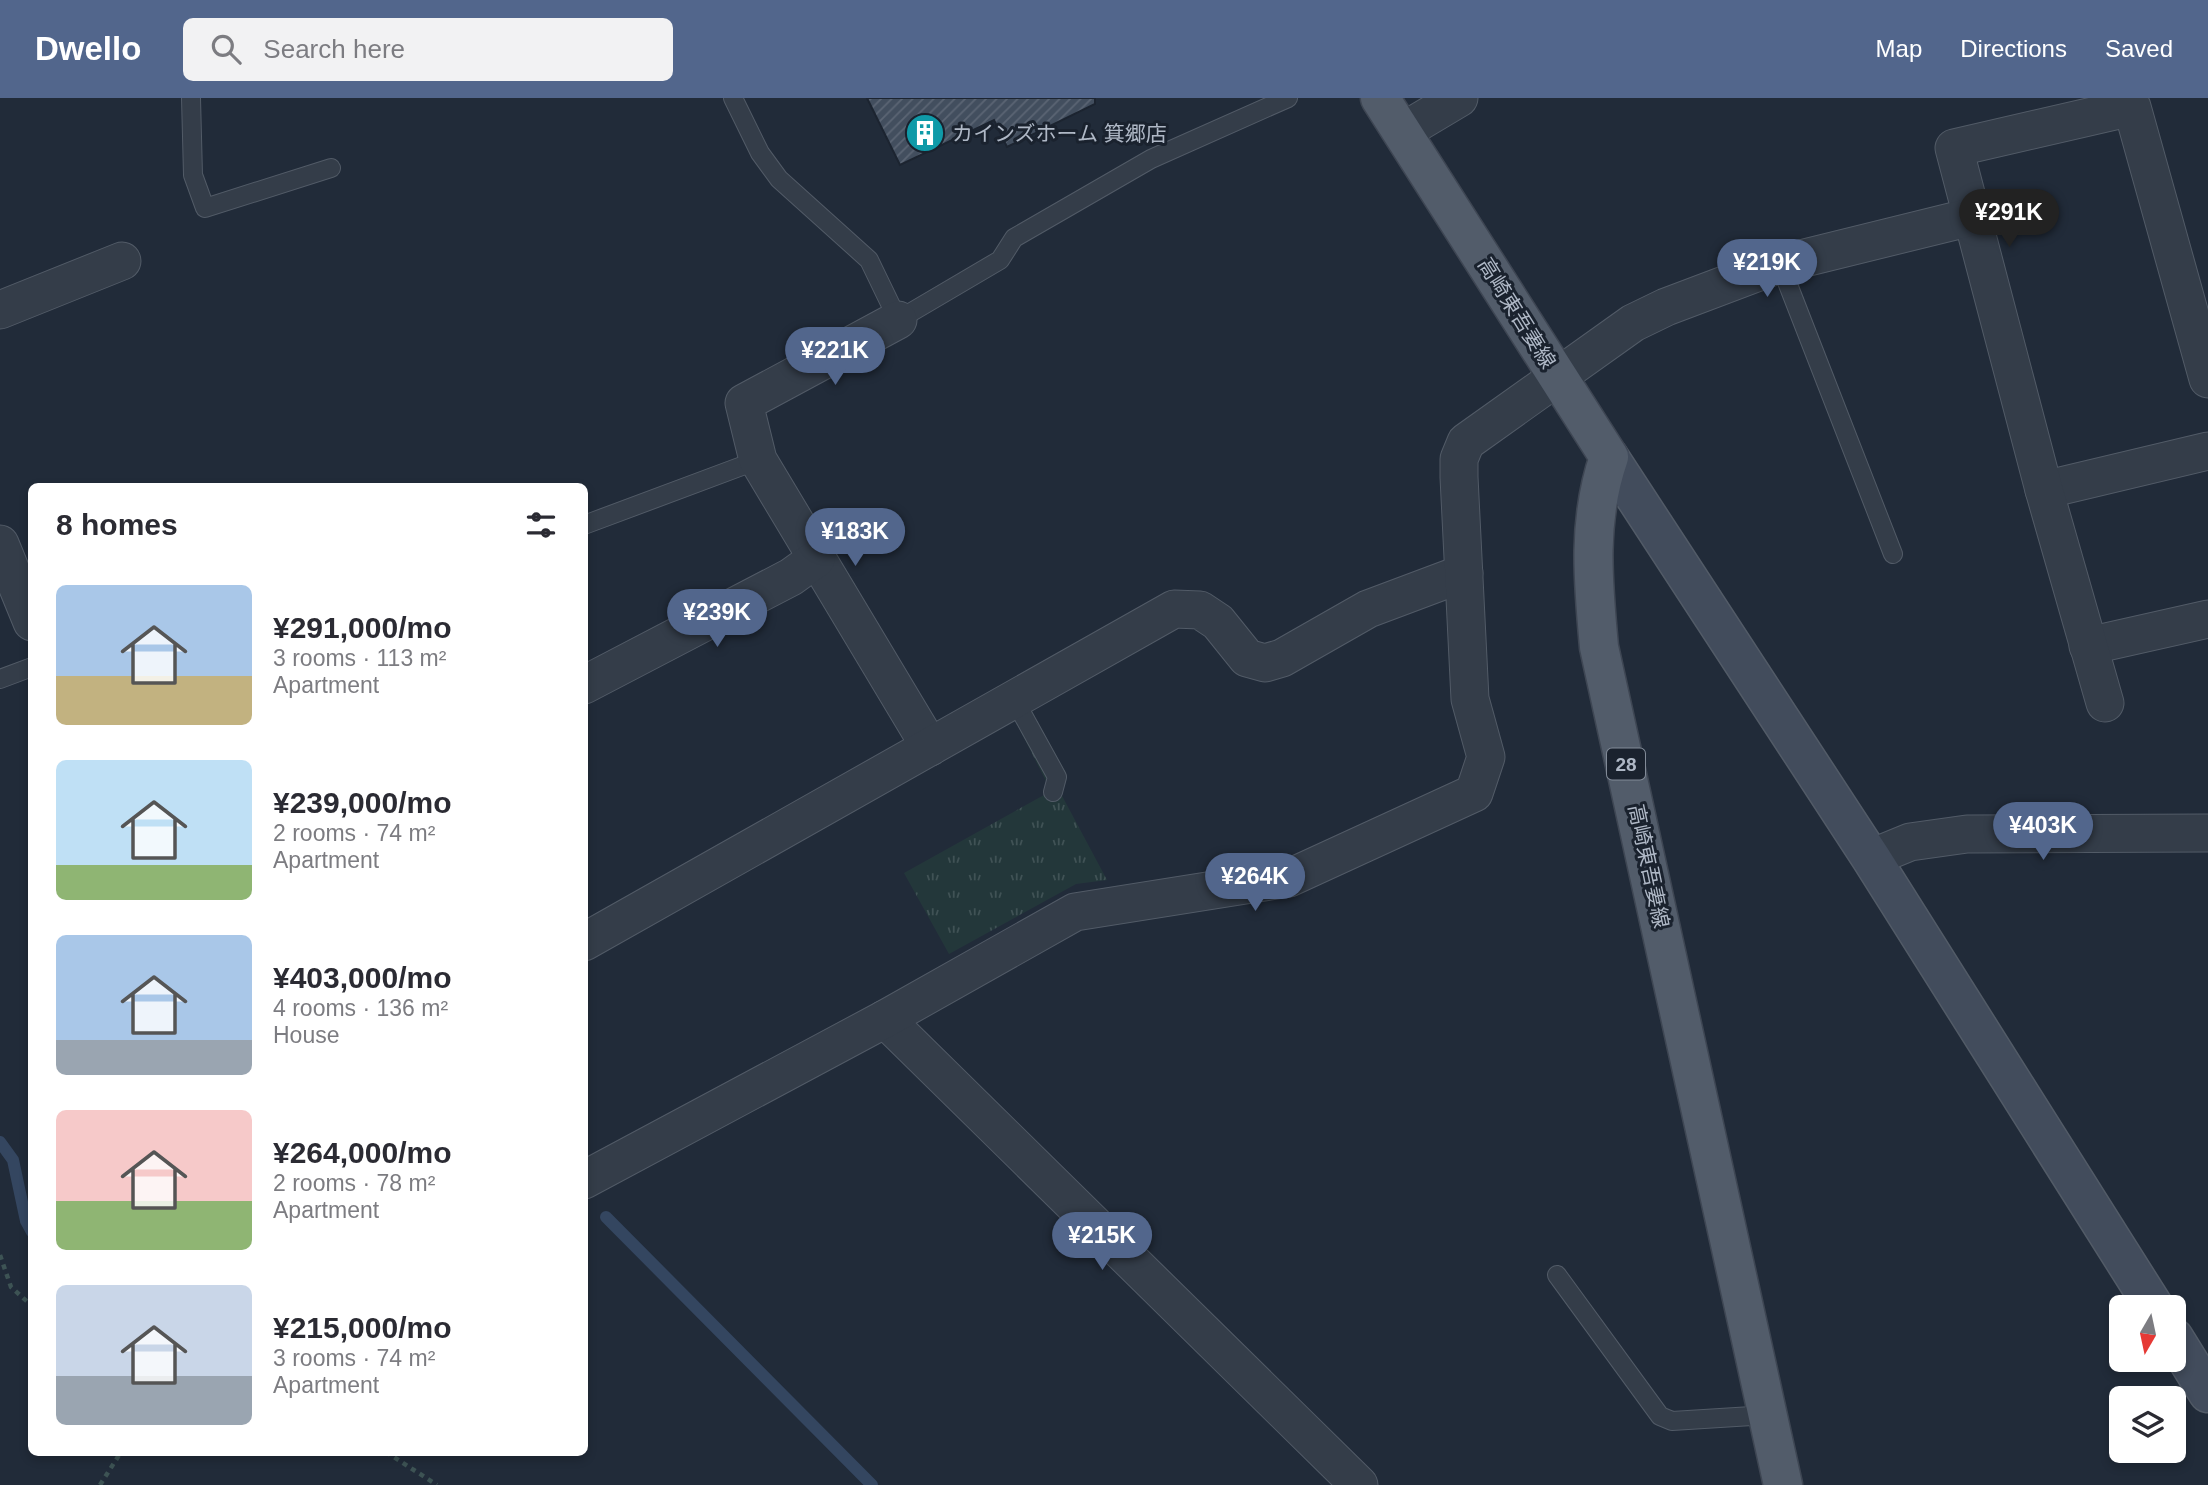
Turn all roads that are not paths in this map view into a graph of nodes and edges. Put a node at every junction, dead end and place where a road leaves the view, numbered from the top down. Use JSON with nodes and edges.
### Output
{"nodes":[{"id":1,"x":191,"y":98,"type":"edge"},
{"id":2,"x":733,"y":98,"type":"edge"},
{"id":3,"x":1288,"y":98,"type":"edge"},
{"id":4,"x":1380,"y":98,"type":"edge"},
{"id":5,"x":1460,"y":98,"type":"edge"},
{"id":6,"x":1402,"y":132,"type":"junction"},
{"id":7,"x":331,"y":168,"type":"dead end"},
{"id":8,"x":1971,"y":217,"type":"junction"},
{"id":9,"x":122,"y":261,"type":"dead end"},
{"id":10,"x":1780,"y":264,"type":"junction"},
{"id":11,"x":0,"y":310,"type":"edge"},
{"id":12,"x":898,"y":320,"type":"junction"},
{"id":13,"x":1557,"y":376,"type":"junction"},
{"id":14,"x":2208,"y":379,"type":"edge"},
{"id":15,"x":2208,"y":450,"type":"edge"},
{"id":16,"x":1609,"y":457,"type":"junction"},
{"id":17,"x":758,"y":460,"type":"junction"},
{"id":18,"x":2044,"y":490,"type":"junction"},
{"id":19,"x":588,"y":524,"type":"edge"},
{"id":20,"x":0,"y":544,"type":"edge"},
{"id":21,"x":1893,"y":554,"type":"dead end"},
{"id":22,"x":816,"y":559,"type":"junction"},
{"id":23,"x":1464,"y":573,"type":"junction"},
{"id":24,"x":28,"y":612,"type":"edge"},
{"id":25,"x":2208,"y":619,"type":"edge"},
{"id":26,"x":2088,"y":646,"type":"junction"},
{"id":27,"x":28,"y":668,"type":"edge"},
{"id":28,"x":0,"y":679,"type":"edge"},
{"id":29,"x":588,"y":683,"type":"edge"},
{"id":30,"x":1014,"y":699,"type":"junction"},
{"id":31,"x":2105,"y":703,"type":"dead end"},
{"id":32,"x":930,"y":747,"type":"junction"},
{"id":33,"x":1053,"y":792,"type":"dead end"},
{"id":34,"x":2208,"y":833,"type":"edge"},
{"id":35,"x":1871,"y":858,"type":"junction"},
{"id":36,"x":588,"y":940,"type":"edge"},
{"id":37,"x":886,"y":1019,"type":"junction"},
{"id":38,"x":588,"y":1178,"type":"edge"},
{"id":39,"x":1557,"y":1275,"type":"dead end"},
{"id":40,"x":2146,"y":1295,"type":"edge"},
{"id":41,"x":2186,"y":1357,"type":"edge"},
{"id":42,"x":2208,"y":1392,"type":"edge"},
{"id":43,"x":1768,"y":1415,"type":"junction"},
{"id":44,"x":1359,"y":1485,"type":"edge"},
{"id":45,"x":1783,"y":1485,"type":"edge"}],
"edges":[{"from":1,"to":7,"type":"lane"},
{"from":2,"to":12,"type":"lane"},
{"from":3,"to":12,"type":"lane"},
{"from":4,"to":6,"type":"main road","name":"高崎東吾妻線"},
{"from":5,"to":6,"type":"street"},
{"from":6,"to":13,"type":"main road","name":"高崎東吾妻線"},
{"from":8,"to":10,"type":"street"},
{"from":8,"to":14,"type":"street"},
{"from":8,"to":18,"type":"street"},
{"from":9,"to":11,"type":"street"},
{"from":10,"to":13,"type":"street"},
{"from":10,"to":21,"type":"lane"},
{"from":12,"to":17,"type":"street"},
{"from":13,"to":16,"type":"main road","name":"高崎東吾妻線"},
{"from":13,"to":23,"type":"street"},
{"from":15,"to":18,"type":"street"},
{"from":16,"to":35,"type":"street"},
{"from":16,"to":43,"type":"main road","name":"高崎東吾妻線","number":"28"},
{"from":17,"to":19,"type":"lane"},
{"from":17,"to":22,"type":"street"},
{"from":18,"to":26,"type":"street"},
{"from":20,"to":24,"type":"street"},
{"from":22,"to":29,"type":"street"},
{"from":22,"to":32,"type":"street"},
{"from":23,"to":30,"type":"street"},
{"from":23,"to":37,"type":"street"},
{"from":25,"to":26,"type":"street"},
{"from":26,"to":31,"type":"street"},
{"from":27,"to":28,"type":"lane"},
{"from":30,"to":32,"type":"street"},
{"from":30,"to":33,"type":"lane"},
{"from":32,"to":36,"type":"street"},
{"from":34,"to":35,"type":"street"},
{"from":35,"to":40,"type":"street"},
{"from":37,"to":38,"type":"street"},
{"from":37,"to":44,"type":"street"},
{"from":39,"to":43,"type":"lane"},
{"from":41,"to":42,"type":"street"},
{"from":43,"to":45,"type":"main road","name":"高崎東吾妻線","number":"28"}]}
